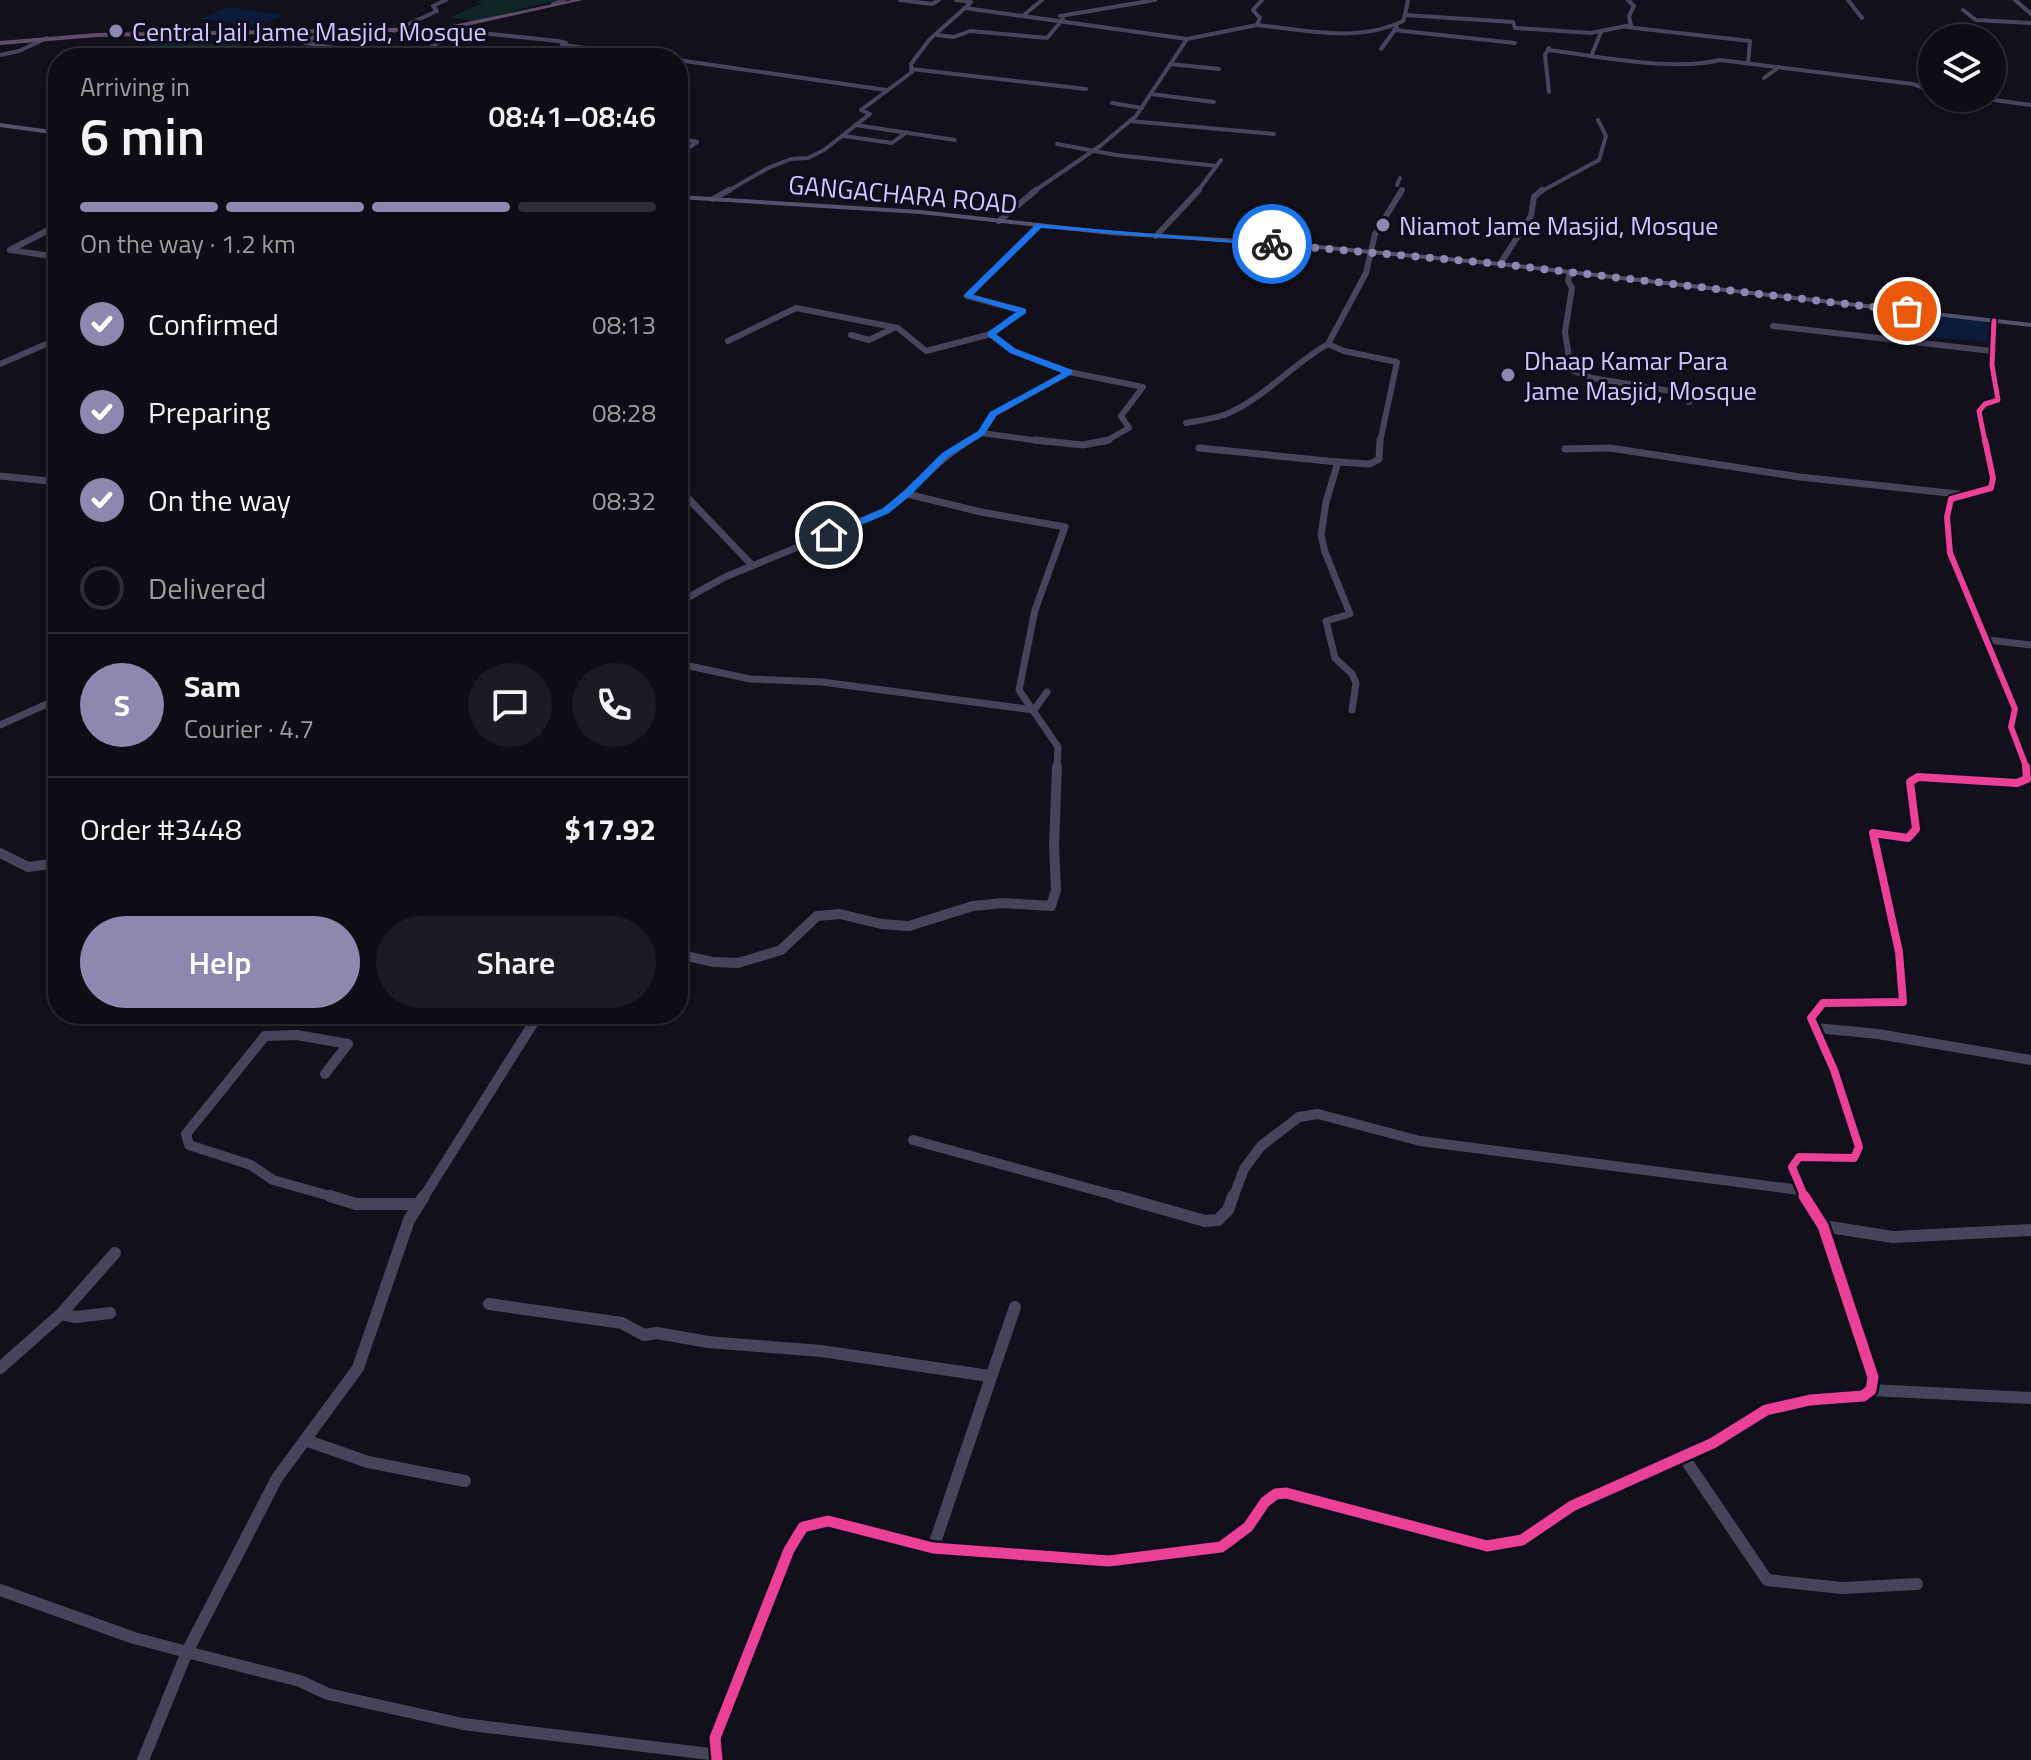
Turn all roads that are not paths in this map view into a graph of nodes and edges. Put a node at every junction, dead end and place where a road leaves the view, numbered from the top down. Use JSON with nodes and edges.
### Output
{"nodes":[{"id":1,"x":427,"y":0,"type":"edge"},
{"id":2,"x":564,"y":0,"type":"edge"},
{"id":3,"x":580,"y":0,"type":"edge"},
{"id":4,"x":900,"y":0,"type":"edge"},
{"id":5,"x":939,"y":0,"type":"edge"},
{"id":6,"x":960,"y":0,"type":"edge"},
{"id":7,"x":1042,"y":0,"type":"edge"},
{"id":8,"x":1155,"y":0,"type":"edge"},
{"id":9,"x":1262,"y":0,"type":"edge"},
{"id":10,"x":1408,"y":0,"type":"edge"},
{"id":11,"x":1628,"y":0,"type":"edge"},
{"id":12,"x":1848,"y":0,"type":"edge"},
{"id":13,"x":2015,"y":0,"type":"edge"},
{"id":14,"x":444,"y":1,"type":"edge"},
{"id":15,"x":914,"y":1,"type":"edge"},
{"id":16,"x":553,"y":4,"type":"junction"},
{"id":17,"x":965,"y":8,"type":"junction"},
{"id":18,"x":1963,"y":10,"type":"dead end"},
{"id":19,"x":1025,"y":14,"type":"junction"},
{"id":20,"x":2031,"y":14,"type":"edge"},
{"id":21,"x":1405,"y":15,"type":"junction"},
{"id":22,"x":1051,"y":17,"type":"junction"},
{"id":23,"x":1862,"y":18,"type":"dead end"},
{"id":24,"x":1063,"y":19,"type":"junction"},
{"id":25,"x":2031,"y":23,"type":"edge"},
{"id":26,"x":1257,"y":25,"type":"junction"},
{"id":27,"x":1626,"y":27,"type":"junction"},
{"id":28,"x":442,"y":29,"type":"junction"},
{"id":29,"x":1394,"y":30,"type":"junction"},
{"id":30,"x":394,"y":31,"type":"junction"},
{"id":31,"x":450,"y":31,"type":"junction"},
{"id":32,"x":1601,"y":32,"type":"junction"},
{"id":33,"x":320,"y":33,"type":"junction"},
{"id":34,"x":1476,"y":33,"type":"dead end"},
{"id":35,"x":936,"y":35,"type":"junction"},
{"id":36,"x":47,"y":38,"type":"junction"},
{"id":37,"x":1187,"y":39,"type":"junction"},
{"id":38,"x":0,"y":43,"type":"edge"},
{"id":39,"x":1515,"y":43,"type":"dead end"},
{"id":40,"x":335,"y":48,"type":"edge"},
{"id":41,"x":429,"y":48,"type":"edge"},
{"id":42,"x":586,"y":48,"type":"edge"},
{"id":43,"x":1381,"y":49,"type":"dead end"},
{"id":44,"x":1592,"y":54,"type":"junction"},
{"id":45,"x":0,"y":55,"type":"edge"},
{"id":46,"x":688,"y":61,"type":"edge"},
{"id":47,"x":1748,"y":63,"type":"junction"},
{"id":48,"x":1170,"y":64,"type":"junction"},
{"id":49,"x":1779,"y":67,"type":"junction"},
{"id":50,"x":911,"y":69,"type":"junction"},
{"id":51,"x":1219,"y":69,"type":"dead end"},
{"id":52,"x":1764,"y":78,"type":"dead end"},
{"id":53,"x":1918,"y":86,"type":"edge"},
{"id":54,"x":1086,"y":89,"type":"dead end"},
{"id":55,"x":886,"y":90,"type":"junction"},
{"id":56,"x":1549,"y":92,"type":"dead end"},
{"id":57,"x":1151,"y":94,"type":"junction"},
{"id":58,"x":1214,"y":102,"type":"dead end"},
{"id":59,"x":2006,"y":102,"type":"edge"},
{"id":60,"x":1112,"y":103,"type":"dead end"},
{"id":61,"x":2031,"y":105,"type":"edge"},
{"id":62,"x":1142,"y":108,"type":"junction"},
{"id":63,"x":1598,"y":120,"type":"dead end"},
{"id":64,"x":1130,"y":121,"type":"junction"},
{"id":65,"x":0,"y":125,"type":"edge"},
{"id":66,"x":855,"y":125,"type":"junction"},
{"id":67,"x":48,"y":132,"type":"edge"},
{"id":68,"x":907,"y":132,"type":"junction"},
{"id":69,"x":1274,"y":134,"type":"dead end"},
{"id":70,"x":844,"y":136,"type":"junction"},
{"id":71,"x":688,"y":140,"type":"edge"},
{"id":72,"x":955,"y":140,"type":"dead end"},
{"id":73,"x":1057,"y":144,"type":"dead end"},
{"id":74,"x":688,"y":148,"type":"edge"},
{"id":75,"x":1092,"y":151,"type":"junction"},
{"id":76,"x":1221,"y":160,"type":"dead end"},
{"id":77,"x":1217,"y":166,"type":"junction"},
{"id":78,"x":1400,"y":178,"type":"dead end"},
{"id":79,"x":688,"y":198,"type":"edge"},
{"id":80,"x":713,"y":199,"type":"junction"},
{"id":81,"x":999,"y":221,"type":"junction"},
{"id":82,"x":1039,"y":226,"type":"junction"},
{"id":83,"x":48,"y":230,"type":"edge"},
{"id":84,"x":1156,"y":236,"type":"junction"},
{"id":85,"x":1369,"y":253,"type":"junction"},
{"id":86,"x":48,"y":256,"type":"edge"},
{"id":87,"x":1500,"y":264,"type":"junction"},
{"id":88,"x":1570,"y":272,"type":"junction"},
{"id":89,"x":1994,"y":321,"type":"junction"},
{"id":90,"x":2031,"y":325,"type":"edge"},
{"id":91,"x":1773,"y":326,"type":"dead end"},
{"id":92,"x":895,"y":327,"type":"junction"},
{"id":93,"x":991,"y":334,"type":"junction"},
{"id":94,"x":851,"y":335,"type":"dead end"},
{"id":95,"x":728,"y":341,"type":"dead end"},
{"id":96,"x":48,"y":343,"type":"edge"},
{"id":97,"x":1328,"y":344,"type":"junction"},
{"id":98,"x":1992,"y":351,"type":"junction"},
{"id":99,"x":0,"y":364,"type":"edge"},
{"id":100,"x":1069,"y":372,"type":"junction"},
{"id":101,"x":1689,"y":402,"type":"dead end"},
{"id":102,"x":1186,"y":423,"type":"dead end"},
{"id":103,"x":981,"y":433,"type":"junction"},
{"id":104,"x":1199,"y":448,"type":"dead end"},
{"id":105,"x":1565,"y":449,"type":"dead end"},
{"id":106,"x":1338,"y":462,"type":"junction"},
{"id":107,"x":0,"y":476,"type":"edge"},
{"id":108,"x":48,"y":481,"type":"edge"},
{"id":109,"x":907,"y":494,"type":"junction"},
{"id":110,"x":1963,"y":494,"type":"junction"},
{"id":111,"x":688,"y":498,"type":"edge"},
{"id":112,"x":752,"y":565,"type":"junction"},
{"id":113,"x":688,"y":598,"type":"edge"},
{"id":114,"x":1988,"y":640,"type":"junction"},
{"id":115,"x":2031,"y":645,"type":"edge"},
{"id":116,"x":688,"y":666,"type":"edge"},
{"id":117,"x":1047,"y":692,"type":"dead end"},
{"id":118,"x":48,"y":703,"type":"edge"},
{"id":119,"x":1033,"y":710,"type":"junction"},
{"id":120,"x":1352,"y":710,"type":"dead end"},
{"id":121,"x":0,"y":725,"type":"edge"},
{"id":122,"x":0,"y":853,"type":"edge"},
{"id":123,"x":48,"y":866,"type":"edge"},
{"id":124,"x":688,"y":956,"type":"edge"},
{"id":125,"x":533,"y":1024,"type":"edge"},
{"id":126,"x":1816,"y":1028,"type":"junction"},
{"id":127,"x":2031,"y":1060,"type":"edge"},
{"id":128,"x":325,"y":1074,"type":"dead end"},
{"id":129,"x":913,"y":1140,"type":"dead end"},
{"id":130,"x":1800,"y":1190,"type":"junction"},
{"id":131,"x":419,"y":1204,"type":"junction"},
{"id":132,"x":1823,"y":1226,"type":"junction"},
{"id":133,"x":2031,"y":1230,"type":"edge"},
{"id":134,"x":115,"y":1253,"type":"dead end"},
{"id":135,"x":489,"y":1304,"type":"dead end"},
{"id":136,"x":1015,"y":1307,"type":"dead end"},
{"id":137,"x":110,"y":1313,"type":"dead end"},
{"id":138,"x":61,"y":1314,"type":"junction"},
{"id":139,"x":0,"y":1368,"type":"edge"},
{"id":140,"x":989,"y":1376,"type":"junction"},
{"id":141,"x":1871,"y":1390,"type":"junction"},
{"id":142,"x":2031,"y":1398,"type":"edge"},
{"id":143,"x":305,"y":1440,"type":"junction"},
{"id":144,"x":1683,"y":1456,"type":"junction"},
{"id":145,"x":465,"y":1481,"type":"dead end"},
{"id":146,"x":933,"y":1548,"type":"junction"},
{"id":147,"x":1917,"y":1584,"type":"dead end"},
{"id":148,"x":0,"y":1590,"type":"edge"},
{"id":149,"x":187,"y":1652,"type":"junction"},
{"id":150,"x":717,"y":1758,"type":"edge"},
{"id":151,"x":143,"y":1760,"type":"edge"}],
"edges":[{"from":1,"to":14,"type":"street"},
{"from":2,"to":16,"type":"street"},
{"from":3,"to":16,"type":"highway"},
{"from":4,"to":15,"type":"street"},
{"from":5,"to":15,"type":"street"},
{"from":6,"to":17,"type":"street"},
{"from":7,"to":19,"type":"street"},
{"from":8,"to":22,"type":"street"},
{"from":9,"to":26,"type":"street"},
{"from":10,"to":21,"type":"street"},
{"from":11,"to":27,"type":"street"},
{"from":12,"to":23,"type":"street"},
{"from":13,"to":20,"type":"street"},
{"from":14,"to":30,"type":"street"},
{"from":16,"to":28,"type":"highway"},
{"from":17,"to":19,"type":"street"},
{"from":17,"to":35,"type":"street"},
{"from":18,"to":25,"type":"street"},
{"from":19,"to":22,"type":"street"},
{"from":21,"to":26,"type":"street"},
{"from":21,"to":32,"type":"street"},
{"from":22,"to":24,"type":"street"},
{"from":24,"to":35,"type":"street"},
{"from":24,"to":37,"type":"street"},
{"from":26,"to":37,"type":"street"},
{"from":27,"to":32,"type":"street"},
{"from":27,"to":47,"type":"street"},
{"from":28,"to":30,"type":"highway"},
{"from":28,"to":31,"type":"street"},
{"from":29,"to":34,"type":"street"},
{"from":29,"to":39,"type":"street"},
{"from":29,"to":43,"type":"street"},
{"from":30,"to":33,"type":"highway"},
{"from":31,"to":41,"type":"street"},
{"from":31,"to":42,"type":"street"},
{"from":32,"to":44,"type":"street"},
{"from":33,"to":36,"type":"highway"},
{"from":33,"to":40,"type":"street"},
{"from":35,"to":50,"type":"street"},
{"from":36,"to":38,"type":"highway"},
{"from":36,"to":45,"type":"street"},
{"from":37,"to":48,"type":"street"},
{"from":44,"to":47,"type":"street"},
{"from":44,"to":56,"type":"street"},
{"from":46,"to":55,"type":"street"},
{"from":47,"to":49,"type":"street"},
{"from":48,"to":51,"type":"street"},
{"from":48,"to":57,"type":"street"},
{"from":49,"to":52,"type":"street"},
{"from":49,"to":53,"type":"street"},
{"from":50,"to":54,"type":"street"},
{"from":50,"to":55,"type":"street"},
{"from":55,"to":66,"type":"street"},
{"from":57,"to":58,"type":"street"},
{"from":57,"to":62,"type":"street"},
{"from":59,"to":61,"type":"street"},
{"from":60,"to":62,"type":"street"},
{"from":62,"to":64,"type":"street"},
{"from":63,"to":87,"type":"street"},
{"from":64,"to":69,"type":"street"},
{"from":64,"to":75,"type":"street"},
{"from":65,"to":67,"type":"main road"},
{"from":66,"to":68,"type":"street"},
{"from":66,"to":70,"type":"street"},
{"from":68,"to":70,"type":"street"},
{"from":68,"to":72,"type":"street"},
{"from":70,"to":80,"type":"street"},
{"from":71,"to":74,"type":"street"},
{"from":73,"to":75,"type":"street"},
{"from":75,"to":77,"type":"street"},
{"from":75,"to":81,"type":"street"},
{"from":76,"to":77,"type":"street"},
{"from":77,"to":84,"type":"street"},
{"from":78,"to":85,"type":"street"},
{"from":79,"to":80,"type":"main road","name":"GANGACHARA ROAD"},
{"from":80,"to":81,"type":"main road","name":"GANGACHARA ROAD"},
{"from":81,"to":82,"type":"main road","name":"GANGACHARA ROAD"},
{"from":82,"to":84,"type":"main road","name":"GANGACHARA ROAD"},
{"from":82,"to":93,"type":"street"},
{"from":83,"to":86,"type":"street"},
{"from":84,"to":85,"type":"main road","name":"GANGACHARA ROAD"},
{"from":85,"to":87,"type":"main road","name":"GANGACHARA ROAD"},
{"from":85,"to":97,"type":"street"},
{"from":87,"to":88,"type":"main road","name":"GANGACHARA ROAD"},
{"from":88,"to":89,"type":"main road","name":"GANGACHARA ROAD"},
{"from":88,"to":101,"type":"street"},
{"from":89,"to":90,"type":"main road","name":"GANGACHARA ROAD"},
{"from":89,"to":98,"type":"street"},
{"from":91,"to":98,"type":"street"},
{"from":92,"to":93,"type":"street"},
{"from":92,"to":94,"type":"street"},
{"from":92,"to":95,"type":"street"},
{"from":93,"to":100,"type":"street"},
{"from":96,"to":99,"type":"street"},
{"from":97,"to":102,"type":"street"},
{"from":97,"to":106,"type":"street"},
{"from":98,"to":110,"type":"street"},
{"from":100,"to":103,"type":"street"},
{"from":100,"to":103,"type":"street"},
{"from":103,"to":109,"type":"street"},
{"from":104,"to":106,"type":"street"},
{"from":105,"to":110,"type":"street"},
{"from":106,"to":120,"type":"street"},
{"from":107,"to":108,"type":"street"},
{"from":109,"to":112,"type":"street"},
{"from":109,"to":119,"type":"street"},
{"from":110,"to":114,"type":"street"},
{"from":111,"to":112,"type":"street"},
{"from":112,"to":113,"type":"street"},
{"from":114,"to":115,"type":"street"},
{"from":114,"to":126,"type":"street"},
{"from":116,"to":119,"type":"street"},
{"from":117,"to":119,"type":"street"},
{"from":118,"to":121,"type":"street"},
{"from":119,"to":124,"type":"street"},
{"from":122,"to":123,"type":"street"},
{"from":125,"to":131,"type":"street"},
{"from":126,"to":127,"type":"street"},
{"from":126,"to":130,"type":"street"},
{"from":128,"to":131,"type":"street"},
{"from":129,"to":130,"type":"street"},
{"from":130,"to":132,"type":"street"},
{"from":131,"to":143,"type":"street"},
{"from":132,"to":133,"type":"street"},
{"from":132,"to":141,"type":"street"},
{"from":134,"to":138,"type":"street"},
{"from":135,"to":140,"type":"street"},
{"from":136,"to":140,"type":"street"},
{"from":137,"to":138,"type":"street"},
{"from":138,"to":139,"type":"street"},
{"from":140,"to":146,"type":"street"},
{"from":141,"to":142,"type":"street"},
{"from":141,"to":144,"type":"street"},
{"from":143,"to":145,"type":"street"},
{"from":143,"to":149,"type":"street"},
{"from":144,"to":146,"type":"street"},
{"from":144,"to":147,"type":"street"},
{"from":146,"to":150,"type":"street"},
{"from":148,"to":149,"type":"street"},
{"from":149,"to":150,"type":"street"},
{"from":149,"to":151,"type":"street"}]}
